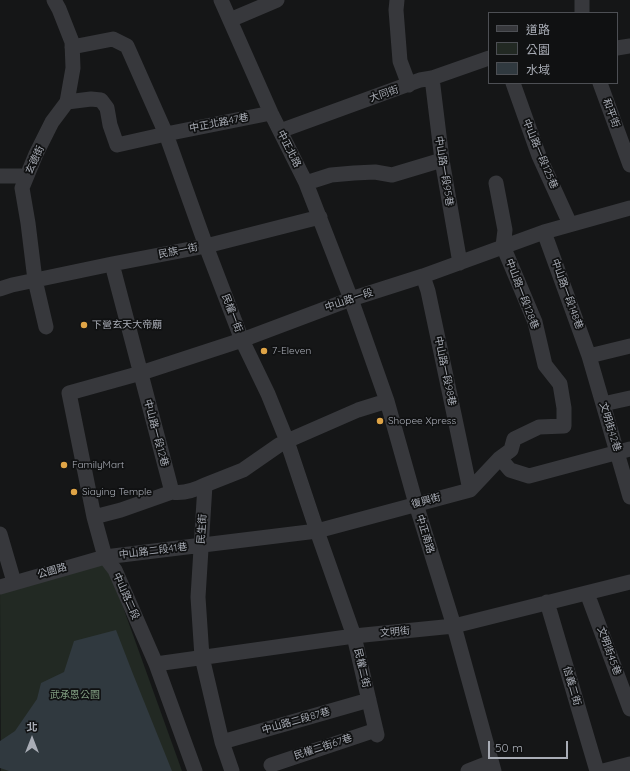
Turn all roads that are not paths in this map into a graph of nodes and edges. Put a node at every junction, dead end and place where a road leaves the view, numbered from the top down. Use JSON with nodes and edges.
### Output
{"nodes":[{"id":1,"x":54,"y":0,"type":"edge"},
{"id":2,"x":221,"y":0,"type":"edge"},
{"id":3,"x":277,"y":0,"type":"edge"},
{"id":4,"x":397,"y":0,"type":"edge"},
{"id":5,"x":582,"y":0,"type":"edge"},
{"id":6,"x":582,"y":12,"type":"edge"},
{"id":7,"x":230,"y":20,"type":"junction"},
{"id":8,"x":630,"y":46,"type":"edge"},
{"id":9,"x":72,"y":47,"type":"junction"},
{"id":10,"x":618,"y":48,"type":"edge"},
{"id":11,"x":488,"y":58,"type":"edge"},
{"id":12,"x":432,"y":78,"type":"junction"},
{"id":13,"x":513,"y":84,"type":"edge"},
{"id":14,"x":600,"y":84,"type":"edge"},
{"id":15,"x":409,"y":85,"type":"junction"},
{"id":16,"x":67,"y":102,"type":"junction"},
{"id":17,"x":271,"y":113,"type":"junction"},
{"id":18,"x":280,"y":130,"type":"junction"},
{"id":19,"x":166,"y":134,"type":"junction"},
{"id":20,"x":442,"y":160,"type":"junction"},
{"id":21,"x":630,"y":165,"type":"edge"},
{"id":22,"x":0,"y":176,"type":"edge"},
{"id":23,"x":26,"y":178,"type":"junction"},
{"id":24,"x":306,"y":183,"type":"junction"},
{"id":25,"x":496,"y":184,"type":"dead end"},
{"id":26,"x":630,"y":208,"type":"edge"},
{"id":27,"x":320,"y":217,"type":"junction"},
{"id":28,"x":570,"y":224,"type":"junction"},
{"id":29,"x":544,"y":232,"type":"junction"},
{"id":30,"x":206,"y":246,"type":"junction"},
{"id":31,"x":503,"y":246,"type":"junction"},
{"id":32,"x":460,"y":263,"type":"junction"},
{"id":33,"x":112,"y":264,"type":"junction"},
{"id":34,"x":423,"y":276,"type":"junction"},
{"id":35,"x":35,"y":280,"type":"junction"},
{"id":36,"x":0,"y":289,"type":"edge"},
{"id":37,"x":351,"y":299,"type":"junction"},
{"id":38,"x":46,"y":327,"type":"dead end"},
{"id":39,"x":242,"y":340,"type":"junction"},
{"id":40,"x":630,"y":346,"type":"edge"},
{"id":41,"x":589,"y":356,"type":"junction"},
{"id":42,"x":141,"y":373,"type":"junction"},
{"id":43,"x":69,"y":393,"type":"joint"},
{"id":44,"x":630,"y":398,"type":"edge"},
{"id":45,"x":387,"y":401,"type":"junction"},
{"id":46,"x":603,"y":404,"type":"junction"},
{"id":47,"x":287,"y":441,"type":"junction"},
{"id":48,"x":624,"y":450,"type":"edge"},
{"id":49,"x":500,"y":458,"type":"junction"},
{"id":50,"x":206,"y":484,"type":"junction"},
{"id":51,"x":470,"y":490,"type":"junction"},
{"id":52,"x":172,"y":492,"type":"junction"},
{"id":53,"x":630,"y":498,"type":"edge"},
{"id":54,"x":416,"y":504,"type":"junction"},
{"id":55,"x":94,"y":517,"type":"junction"},
{"id":56,"x":317,"y":531,"type":"junction"},
{"id":57,"x":0,"y":534,"type":"edge"},
{"id":58,"x":201,"y":545,"type":"junction"},
{"id":59,"x":105,"y":557,"type":"junction"},
{"id":60,"x":630,"y":582,"type":"edge"},
{"id":61,"x":7,"y":584,"type":"edge"},
{"id":62,"x":587,"y":593,"type":"junction"},
{"id":63,"x":547,"y":602,"type":"junction"},
{"id":64,"x":454,"y":626,"type":"junction"},
{"id":65,"x":354,"y":636,"type":"junction"},
{"id":66,"x":202,"y":657,"type":"junction"},
{"id":67,"x":156,"y":664,"type":"junction"},
{"id":68,"x":369,"y":700,"type":"junction"},
{"id":69,"x":630,"y":709,"type":"edge"},
{"id":70,"x":377,"y":732,"type":"joint"},
{"id":71,"x":222,"y":742,"type":"junction"},
{"id":72,"x":630,"y":764,"type":"edge"},
{"id":73,"x":271,"y":765,"type":"dead end"},
{"id":74,"x":492,"y":766,"type":"edge"},
{"id":75,"x":194,"y":771,"type":"edge"},
{"id":76,"x":232,"y":771,"type":"edge"},
{"id":77,"x":468,"y":771,"type":"edge"},
{"id":78,"x":597,"y":771,"type":"edge"},
{"id":79,"x":603,"y":771,"type":"edge"}],
"edges":[{"from":1,"to":9,"type":"street","name":"玄德街"},
{"from":2,"to":7,"type":"street","name":"中正北路"},
{"from":3,"to":7,"type":"street"},
{"from":4,"to":15,"type":"street"},
{"from":5,"to":6,"type":"street"},
{"from":7,"to":17,"type":"street","name":"中正北路"},
{"from":8,"to":10,"type":"street"},
{"from":9,"to":16,"type":"street","name":"玄德街"},
{"from":9,"to":19,"type":"street","name":"民權一街"},
{"from":11,"to":12,"type":"street","name":"大同街"},
{"from":12,"to":15,"type":"street","name":"大同街"},
{"from":12,"to":20,"type":"street","name":"中山路一段95巷"},
{"from":13,"to":28,"type":"street","name":"中山路一段125巷"},
{"from":14,"to":21,"type":"street","name":"和平街"},
{"from":15,"to":18,"type":"street","name":"大同街"},
{"from":16,"to":19,"type":"street","name":"中正北路47巷"},
{"from":16,"to":23,"type":"street","name":"玄德街"},
{"from":17,"to":18,"type":"street","name":"中正北路"},
{"from":17,"to":19,"type":"street","name":"中正北路47巷"},
{"from":18,"to":24,"type":"street","name":"中正北路"},
{"from":19,"to":30,"type":"street","name":"民權一街"},
{"from":20,"to":24,"type":"street"},
{"from":20,"to":32,"type":"street","name":"中山路一段95巷"},
{"from":22,"to":23,"type":"street"},
{"from":23,"to":35,"type":"street","name":"玄德街"},
{"from":24,"to":27,"type":"street","name":"中正北路"},
{"from":25,"to":31,"type":"street"},
{"from":26,"to":28,"type":"street","name":"中山路一段"},
{"from":27,"to":30,"type":"street","name":"民族一街"},
{"from":27,"to":37,"type":"street","name":"中正北路"},
{"from":28,"to":29,"type":"street","name":"中山路一段"},
{"from":29,"to":31,"type":"street","name":"中山路一段"},
{"from":29,"to":41,"type":"street","name":"中山路一段148巷"},
{"from":30,"to":33,"type":"street","name":"民族一街"},
{"from":30,"to":39,"type":"street","name":"民權一街"},
{"from":31,"to":32,"type":"street","name":"中山路一段"},
{"from":31,"to":49,"type":"street","name":"中山路一段128巷"},
{"from":32,"to":34,"type":"street","name":"中山路一段"},
{"from":33,"to":35,"type":"street","name":"民族一街"},
{"from":33,"to":42,"type":"street","name":"中山路一段12巷"},
{"from":34,"to":37,"type":"street","name":"中山路一段"},
{"from":34,"to":51,"type":"street","name":"中山路一段98巷"},
{"from":35,"to":36,"type":"street","name":"民族一街"},
{"from":35,"to":38,"type":"street","name":"玄德街"},
{"from":37,"to":39,"type":"street","name":"中山路一段"},
{"from":37,"to":45,"type":"street","name":"中正南路"},
{"from":39,"to":42,"type":"street","name":"中山路一段"},
{"from":39,"to":47,"type":"street","name":"民權一街"},
{"from":40,"to":41,"type":"street"},
{"from":41,"to":46,"type":"street","name":"文明街42巷"},
{"from":42,"to":43,"type":"street","name":"中山路一段"},
{"from":42,"to":52,"type":"street","name":"中山路一段12巷"},
{"from":43,"to":55,"type":"street","name":"中山路二段"},
{"from":44,"to":46,"type":"street"},
{"from":45,"to":47,"type":"street"},
{"from":45,"to":54,"type":"street","name":"中正南路"},
{"from":46,"to":48,"type":"street","name":"文明街42巷"},
{"from":47,"to":50,"type":"street"},
{"from":47,"to":56,"type":"street","name":"民權一街"},
{"from":48,"to":49,"type":"street"},
{"from":48,"to":53,"type":"street","name":"文明街42巷"},
{"from":49,"to":51,"type":"street"},
{"from":50,"to":52,"type":"street"},
{"from":50,"to":58,"type":"street","name":"民生街"},
{"from":51,"to":54,"type":"street","name":"復興街"},
{"from":52,"to":55,"type":"street"},
{"from":54,"to":56,"type":"street","name":"復興街"},
{"from":54,"to":64,"type":"street","name":"中正南路"},
{"from":55,"to":59,"type":"street","name":"中山路二段"},
{"from":56,"to":58,"type":"street","name":"復興街"},
{"from":56,"to":65,"type":"street","name":"民權一街"},
{"from":57,"to":61,"type":"street"},
{"from":58,"to":59,"type":"street","name":"中山路二段41巷"},
{"from":58,"to":66,"type":"street","name":"民生街"},
{"from":59,"to":61,"type":"street","name":"公園路"},
{"from":59,"to":67,"type":"street","name":"中山路二段"},
{"from":60,"to":62,"type":"street","name":"文明街"},
{"from":62,"to":63,"type":"street","name":"文明街"},
{"from":62,"to":69,"type":"street","name":"文明街45巷"},
{"from":63,"to":64,"type":"street","name":"文明街"},
{"from":63,"to":78,"type":"street","name":"信義二街"},
{"from":64,"to":65,"type":"street","name":"文明街"},
{"from":64,"to":74,"type":"street","name":"中正南路"},
{"from":65,"to":66,"type":"street","name":"文明街"},
{"from":65,"to":68,"type":"street","name":"民權二街"},
{"from":66,"to":67,"type":"street","name":"文明街"},
{"from":66,"to":71,"type":"street","name":"民生街"},
{"from":67,"to":75,"type":"street","name":"中山路二段"},
{"from":68,"to":70,"type":"street","name":"民權二街"},
{"from":68,"to":71,"type":"street","name":"中山路二段87巷"},
{"from":70,"to":73,"type":"street","name":"民權二街67巷"},
{"from":71,"to":76,"type":"street","name":"民生街"},
{"from":72,"to":79,"type":"street"},
{"from":74,"to":77,"type":"street"}]}
